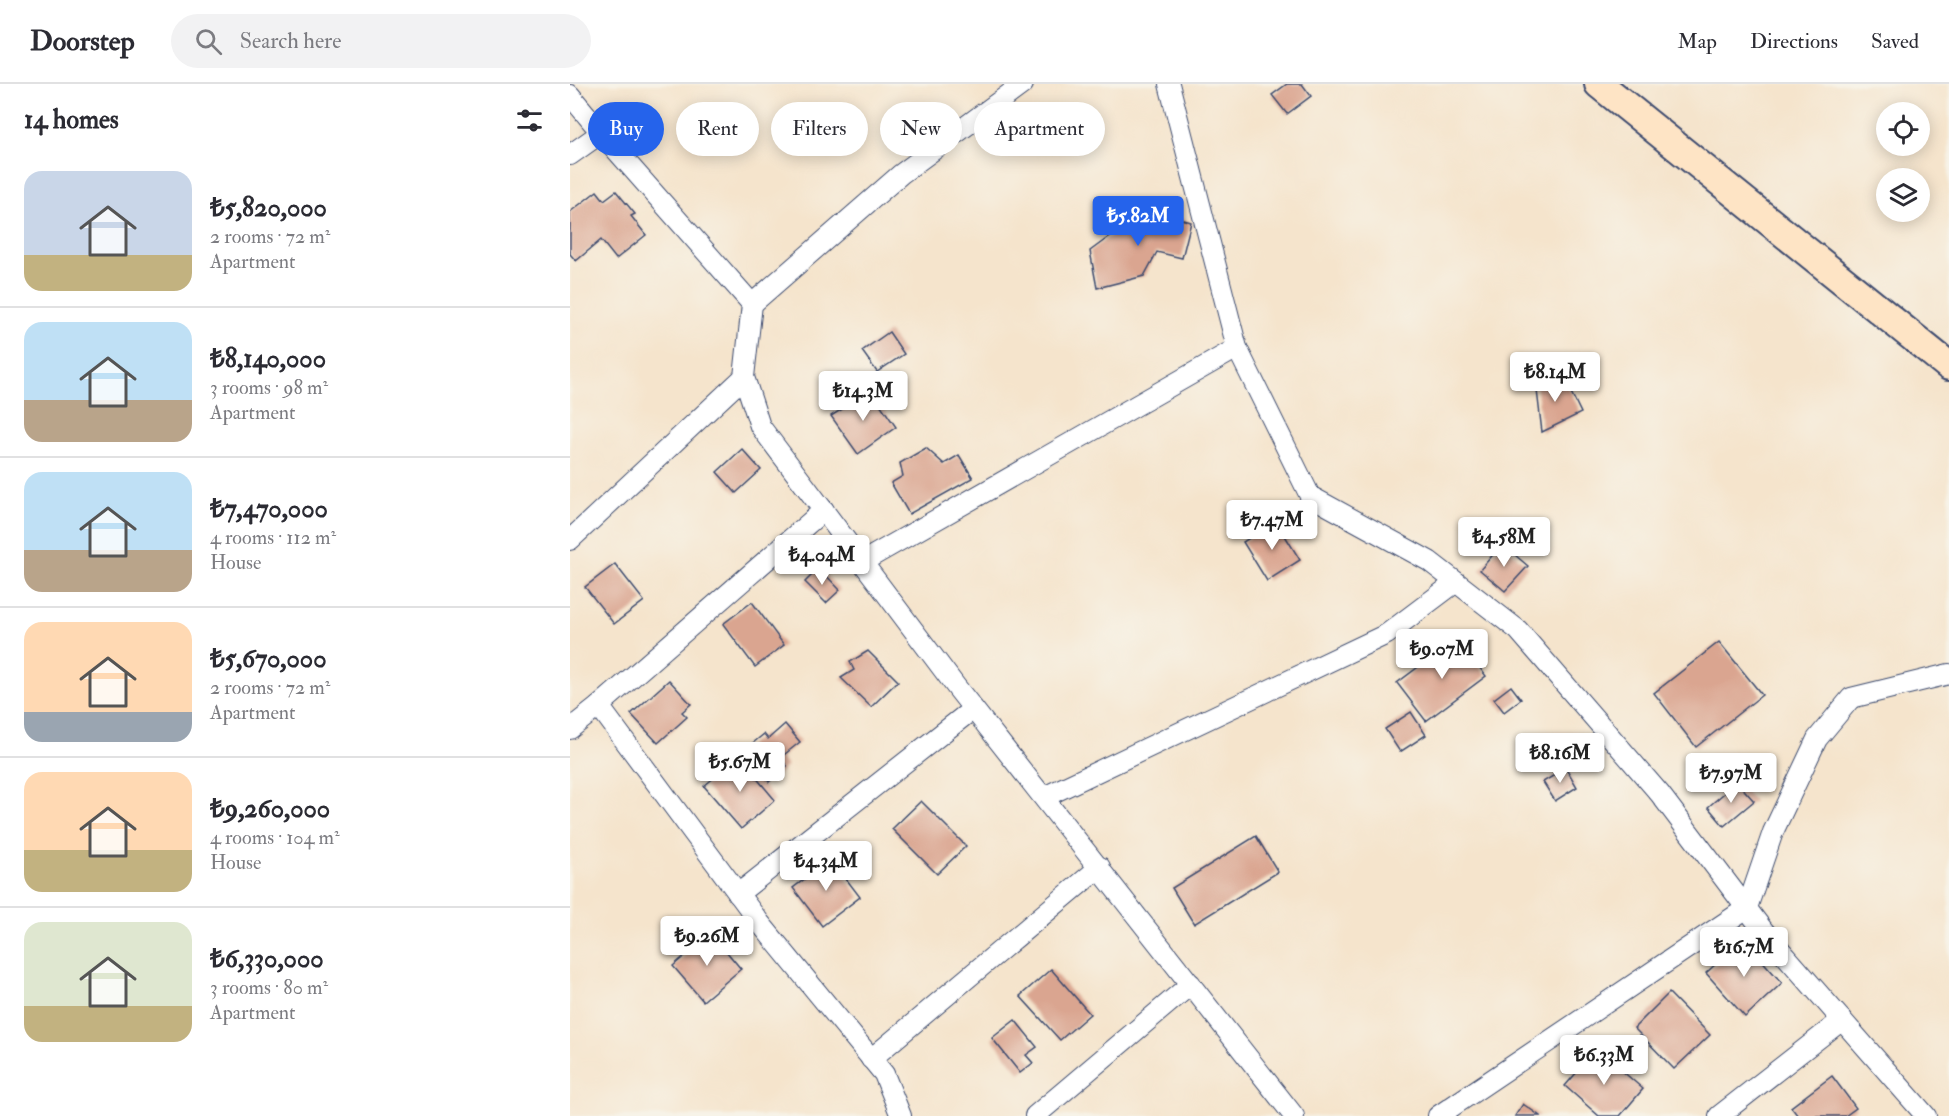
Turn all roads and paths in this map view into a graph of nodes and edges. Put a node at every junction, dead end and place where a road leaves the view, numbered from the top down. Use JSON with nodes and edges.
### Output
{"nodes":[{"id":1,"x":1023,"y":84,"type":"edge"},
{"id":2,"x":1169,"y":84,"type":"edge"},
{"id":3,"x":1599,"y":84,"type":"edge"},
{"id":4,"x":570,"y":95,"type":"edge"},
{"id":5,"x":588,"y":117,"type":"edge"},
{"id":6,"x":588,"y":142,"type":"edge"},
{"id":7,"x":570,"y":155,"type":"edge"},
{"id":8,"x":621,"y":156,"type":"edge"},
{"id":9,"x":752,"y":304,"type":"junction"},
{"id":10,"x":1237,"y":348,"type":"junction"},
{"id":11,"x":1949,"y":366,"type":"edge"},
{"id":12,"x":744,"y":377,"type":"junction"},
{"id":13,"x":824,"y":510,"type":"junction"},
{"id":14,"x":570,"y":540,"type":"edge"},
{"id":15,"x":862,"y":562,"type":"junction"},
{"id":16,"x":1456,"y":582,"type":"junction"},
{"id":17,"x":1949,"y":674,"type":"edge"},
{"id":18,"x":599,"y":706,"type":"junction"},
{"id":19,"x":973,"y":709,"type":"junction"},
{"id":20,"x":570,"y":729,"type":"edge"},
{"id":21,"x":1044,"y":797,"type":"junction"},
{"id":22,"x":1100,"y":867,"type":"junction"},
{"id":23,"x":738,"y":894,"type":"junction"},
{"id":24,"x":1747,"y":908,"type":"junction"},
{"id":25,"x":1191,"y":984,"type":"junction"},
{"id":26,"x":1842,"y":1020,"type":"junction"},
{"id":27,"x":872,"y":1059,"type":"junction"},
{"id":28,"x":901,"y":1116,"type":"edge"},
{"id":29,"x":1035,"y":1116,"type":"edge"},
{"id":30,"x":1294,"y":1116,"type":"edge"},
{"id":31,"x":1438,"y":1116,"type":"edge"},
{"id":32,"x":1719,"y":1116,"type":"edge"},
{"id":33,"x":1926,"y":1116,"type":"edge"}],
"edges":[{"from":1,"to":9,"type":"street"},
{"from":2,"to":10,"type":"street"},
{"from":3,"to":11,"type":"street"},
{"from":4,"to":5,"type":"street"},
{"from":6,"to":7,"type":"street"},
{"from":8,"to":9,"type":"street"},
{"from":9,"to":12,"type":"street"},
{"from":10,"to":15,"type":"street"},
{"from":10,"to":16,"type":"street"},
{"from":12,"to":13,"type":"street"},
{"from":12,"to":14,"type":"street"},
{"from":13,"to":15,"type":"street"},
{"from":13,"to":18,"type":"street"},
{"from":15,"to":19,"type":"street"},
{"from":16,"to":21,"type":"street"},
{"from":16,"to":24,"type":"street"},
{"from":17,"to":24,"type":"street"},
{"from":18,"to":20,"type":"street"},
{"from":18,"to":23,"type":"street"},
{"from":19,"to":21,"type":"street"},
{"from":19,"to":23,"type":"street"},
{"from":21,"to":22,"type":"street"},
{"from":22,"to":25,"type":"street"},
{"from":22,"to":27,"type":"street"},
{"from":23,"to":27,"type":"street"},
{"from":24,"to":26,"type":"street"},
{"from":24,"to":31,"type":"street"},
{"from":25,"to":29,"type":"street"},
{"from":25,"to":30,"type":"street"},
{"from":26,"to":32,"type":"street"},
{"from":26,"to":33,"type":"street"},
{"from":27,"to":28,"type":"street"}]}
